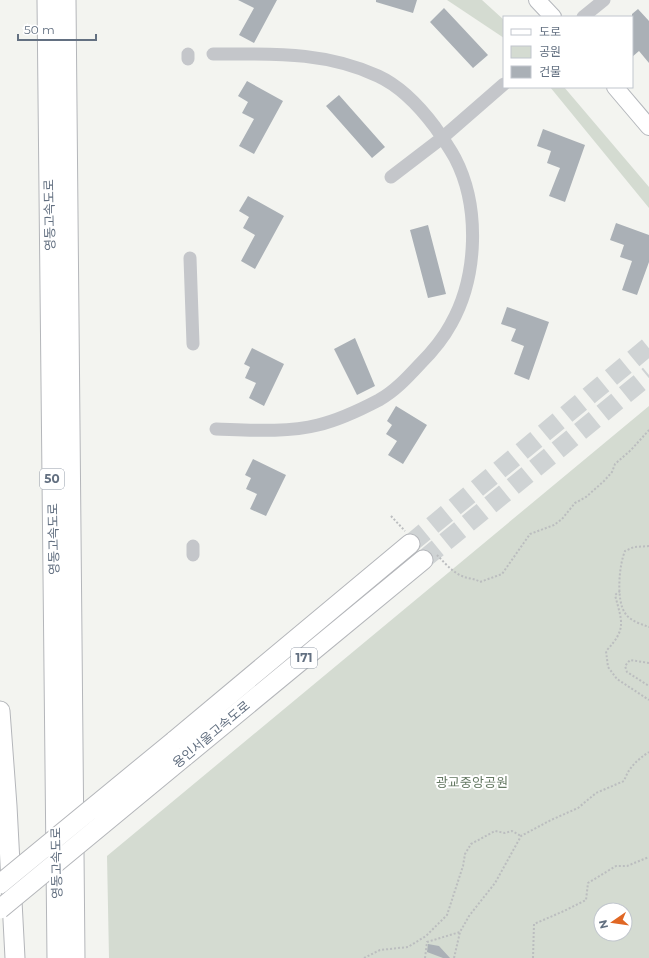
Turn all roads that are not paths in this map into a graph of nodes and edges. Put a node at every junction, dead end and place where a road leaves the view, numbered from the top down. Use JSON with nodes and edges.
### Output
{"nodes":[{"id":1,"x":47,"y":0,"type":"edge"},
{"id":2,"x":66,"y":0,"type":"edge"},
{"id":3,"x":537,"y":0,"type":"edge"},
{"id":4,"x":604,"y":0,"type":"edge"},
{"id":5,"x":552,"y":16,"type":"edge"},
{"id":6,"x":584,"y":16,"type":"edge"},
{"id":7,"x":213,"y":54,"type":"dead end"},
{"id":8,"x":503,"y":85,"type":"edge"},
{"id":9,"x":616,"y":88,"type":"edge"},
{"id":10,"x":649,"y":127,"type":"edge"},
{"id":11,"x":442,"y":138,"type":"junction"},
{"id":12,"x":392,"y":177,"type":"dead end"},
{"id":13,"x":190,"y":258,"type":"dead end"},
{"id":14,"x":193,"y":344,"type":"dead end"},
{"id":15,"x":216,"y":429,"type":"dead end"},
{"id":16,"x":410,"y":541,"type":"tunnel mouth"},
{"id":17,"x":428,"y":555,"type":"tunnel mouth"},
{"id":18,"x":0,"y":711,"type":"edge"},
{"id":19,"x":0,"y":884,"type":"edge"},
{"id":20,"x":0,"y":909,"type":"edge"},
{"id":21,"x":0,"y":920,"type":"edge"},
{"id":22,"x":2,"y":958,"type":"edge"},
{"id":23,"x":15,"y":958,"type":"edge"},
{"id":24,"x":57,"y":958,"type":"edge"},
{"id":25,"x":75,"y":958,"type":"edge"}],
"edges":[{"from":1,"to":24,"type":"highway","name":"영동고속도로","number":"50"},
{"from":2,"to":25,"type":"highway","name":"영동고속도로","number":"50"},
{"from":3,"to":5,"type":"main road"},
{"from":4,"to":6,"type":"street"},
{"from":7,"to":11,"type":"street"},
{"from":8,"to":11,"type":"street"},
{"from":9,"to":10,"type":"main road"},
{"from":11,"to":12,"type":"street"},
{"from":11,"to":15,"type":"street"},
{"from":13,"to":14,"type":"street"},
{"from":16,"to":19,"type":"highway","name":"용인서울고속도로","number":"171","bridge":true},
{"from":17,"to":20,"type":"highway","name":"용인서울고속도로","number":"171","bridge":true},
{"from":18,"to":23,"type":"highway"},
{"from":21,"to":22,"type":"highway"}]}
